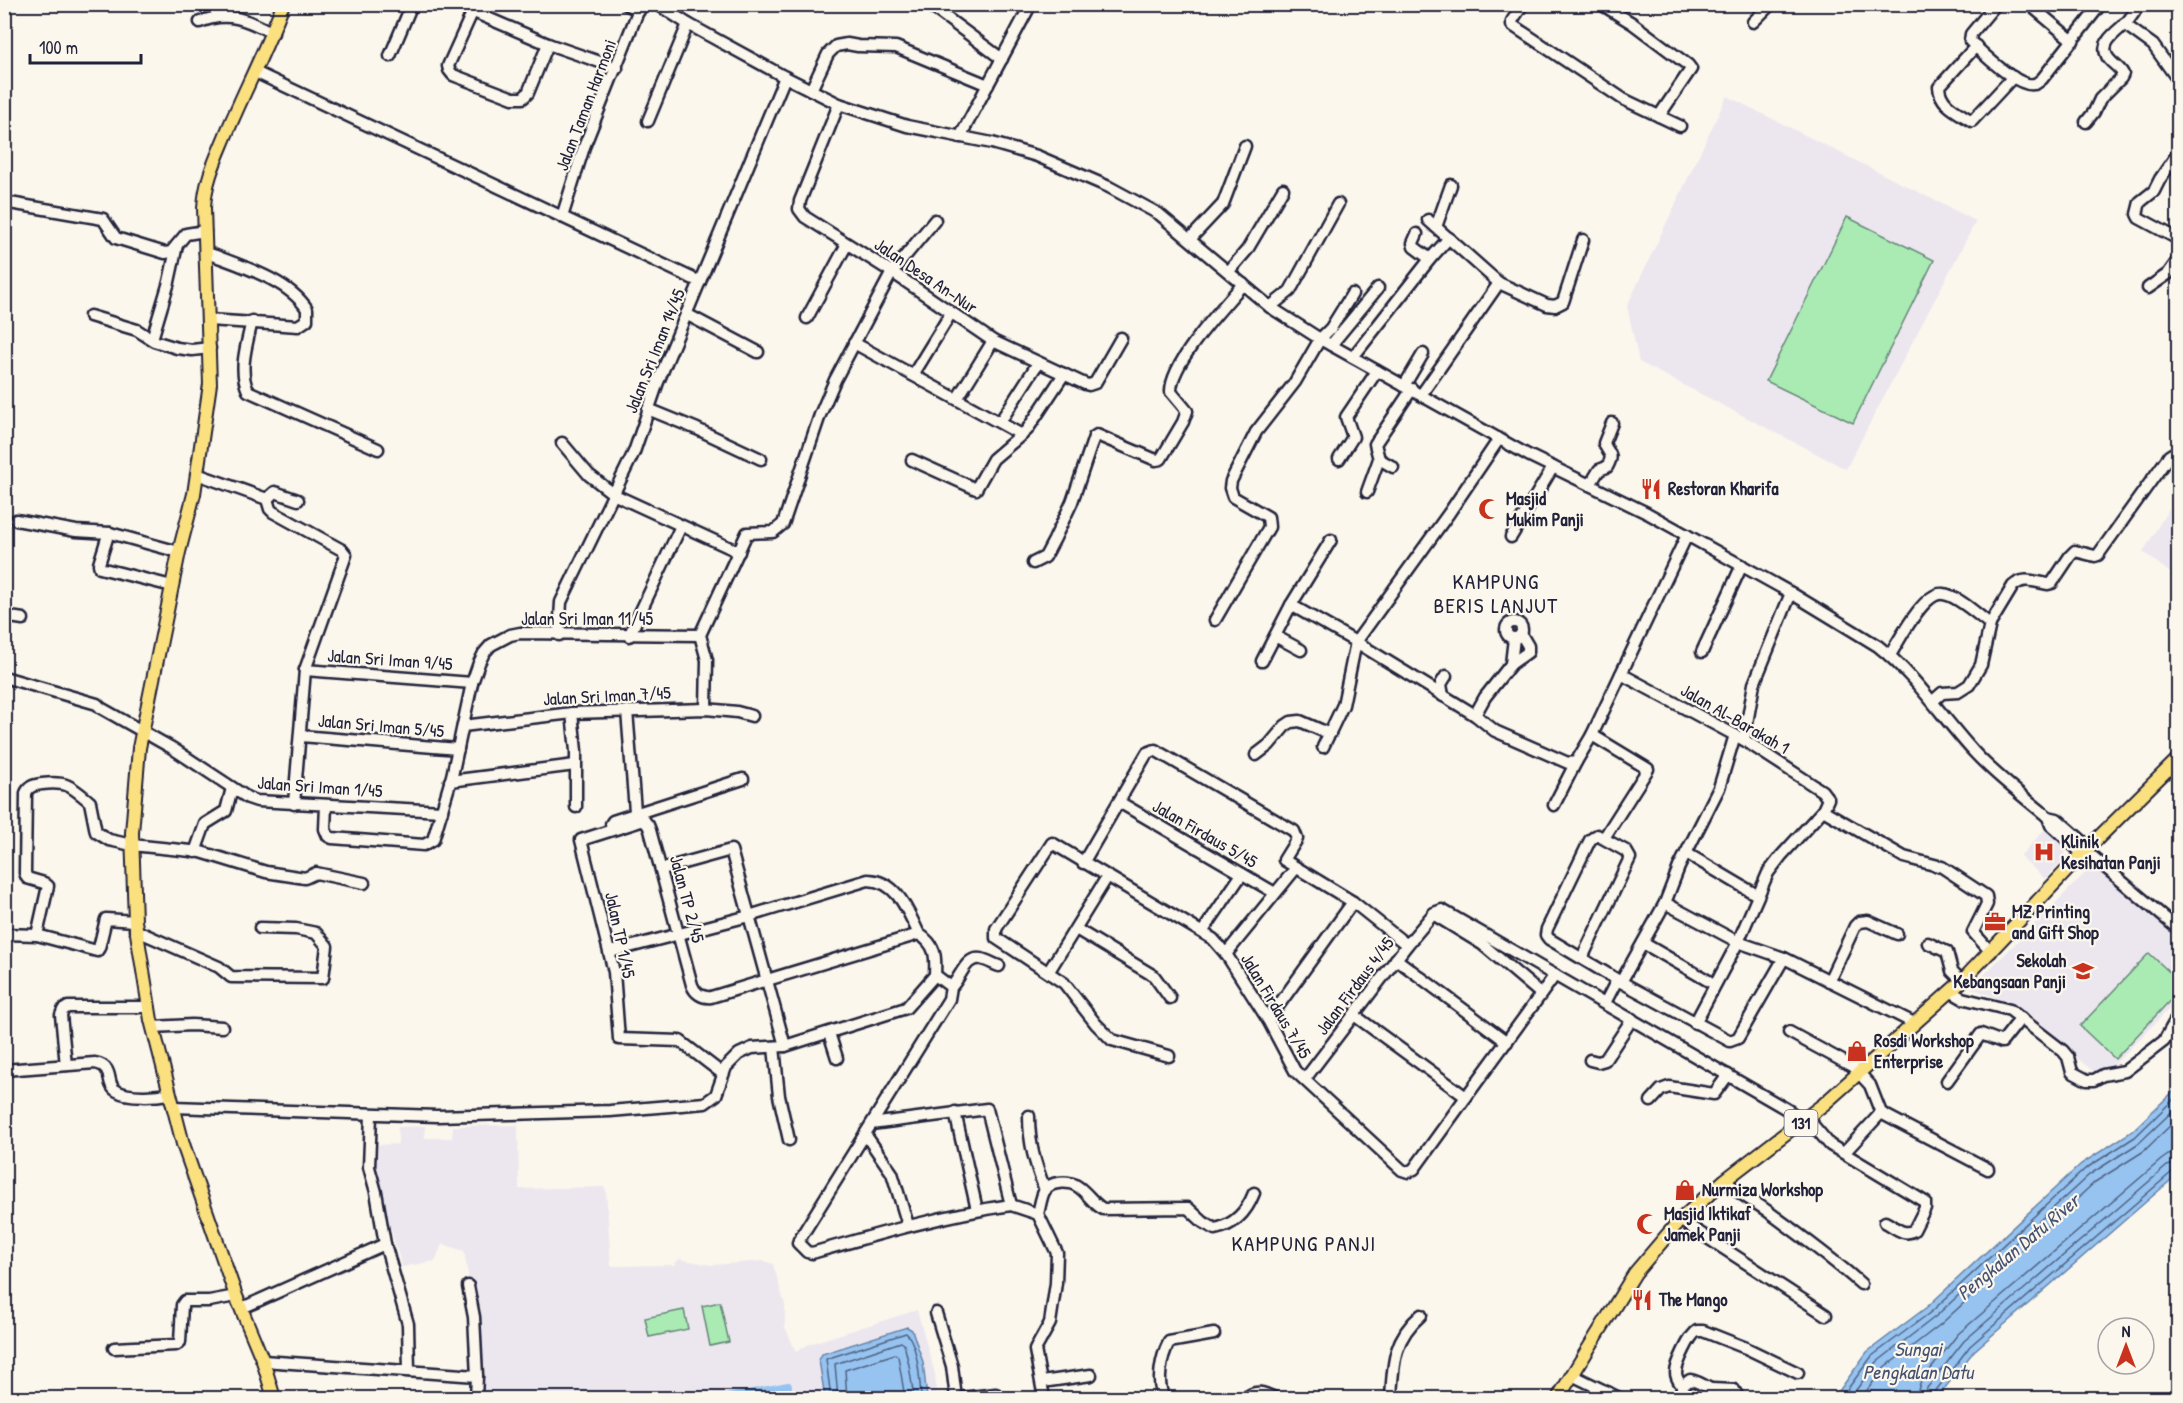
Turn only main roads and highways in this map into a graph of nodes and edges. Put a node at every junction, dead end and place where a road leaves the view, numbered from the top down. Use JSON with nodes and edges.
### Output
{"nodes":[{"id":1,"x":283,"y":4,"type":"edge"},
{"id":2,"x":2178,"y":759,"type":"edge"},
{"id":3,"x":274,"y":1398,"type":"edge"},
{"id":4,"x":1558,"y":1398,"type":"edge"}],
"edges":[{"from":1,"to":3,"type":"main road"},
{"from":2,"to":4,"type":"main road","number":"131"}]}
